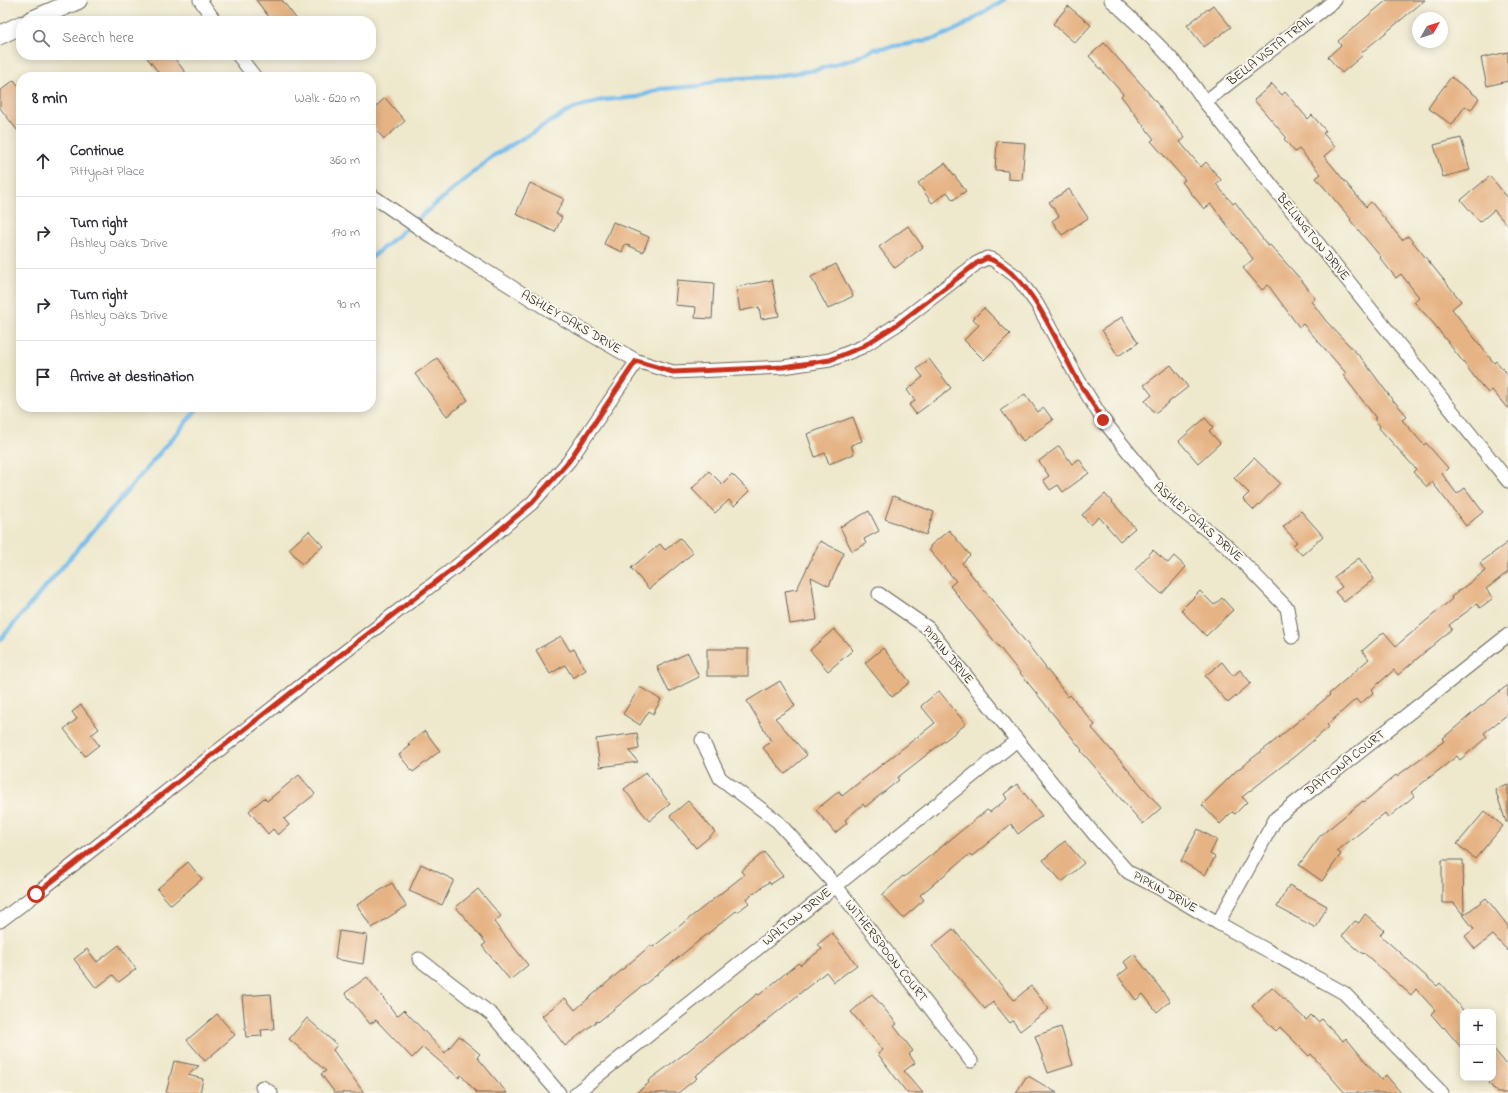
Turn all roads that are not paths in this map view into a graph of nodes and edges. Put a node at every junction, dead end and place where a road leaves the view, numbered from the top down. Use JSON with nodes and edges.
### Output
{"nodes":[{"id":1,"x":78,"y":0,"type":"edge"},
{"id":2,"x":200,"y":0,"type":"edge"},
{"id":3,"x":1111,"y":0,"type":"edge"},
{"id":4,"x":1335,"y":0,"type":"edge"},
{"id":5,"x":41,"y":16,"type":"edge"},
{"id":6,"x":211,"y":16,"type":"edge"},
{"id":7,"x":16,"y":27,"type":"edge"},
{"id":8,"x":0,"y":35,"type":"edge"},
{"id":9,"x":242,"y":60,"type":"edge"},
{"id":10,"x":251,"y":72,"type":"edge"},
{"id":11,"x":1205,"y":102,"type":"junction"},
{"id":12,"x":376,"y":198,"type":"edge"},
{"id":13,"x":636,"y":361,"type":"junction"},
{"id":14,"x":1508,"y":481,"type":"edge"},
{"id":15,"x":879,"y":594,"type":"dead end"},
{"id":16,"x":1508,"y":635,"type":"edge"},
{"id":17,"x":1292,"y":637,"type":"dead end"},
{"id":18,"x":702,"y":740,"type":"dead end"},
{"id":19,"x":1017,"y":740,"type":"junction"},
{"id":20,"x":836,"y":886,"type":"junction"},
{"id":21,"x":0,"y":921,"type":"edge"},
{"id":22,"x":1218,"y":923,"type":"junction"},
{"id":23,"x":419,"y":959,"type":"dead end"},
{"id":24,"x":971,"y":1061,"type":"dead end"},
{"id":25,"x":559,"y":1093,"type":"edge"},
{"id":26,"x":576,"y":1093,"type":"edge"},
{"id":27,"x":1442,"y":1093,"type":"edge"}],
"edges":[{"from":1,"to":5,"type":"main road"},
{"from":2,"to":6,"type":"street"},
{"from":3,"to":11,"type":"street","name":"BELLINGTON DRIVE"},
{"from":4,"to":11,"type":"street","name":"BELLA VISTA TRAIL"},
{"from":7,"to":8,"type":"main road"},
{"from":9,"to":10,"type":"street"},
{"from":11,"to":14,"type":"street","name":"BELLINGTON DRIVE"},
{"from":12,"to":13,"type":"street","name":"ASHLEY OAKS DRIVE"},
{"from":13,"to":17,"type":"street","name":"ASHLEY OAKS DRIVE"},
{"from":13,"to":21,"type":"street"},
{"from":15,"to":19,"type":"street","name":"PIPKIN DRIVE"},
{"from":16,"to":22,"type":"street","name":"DAYTONA COURT"},
{"from":18,"to":20,"type":"street","name":"WITHERSPOON COURT"},
{"from":19,"to":20,"type":"street","name":"WALTON DRIVE"},
{"from":19,"to":22,"type":"street","name":"PIPKIN DRIVE"},
{"from":20,"to":24,"type":"street","name":"WITHERSPOON COURT"},
{"from":20,"to":26,"type":"street","name":"WALTON DRIVE"},
{"from":22,"to":27,"type":"street","name":"PIPKIN DRIVE"},
{"from":23,"to":25,"type":"street"}]}
